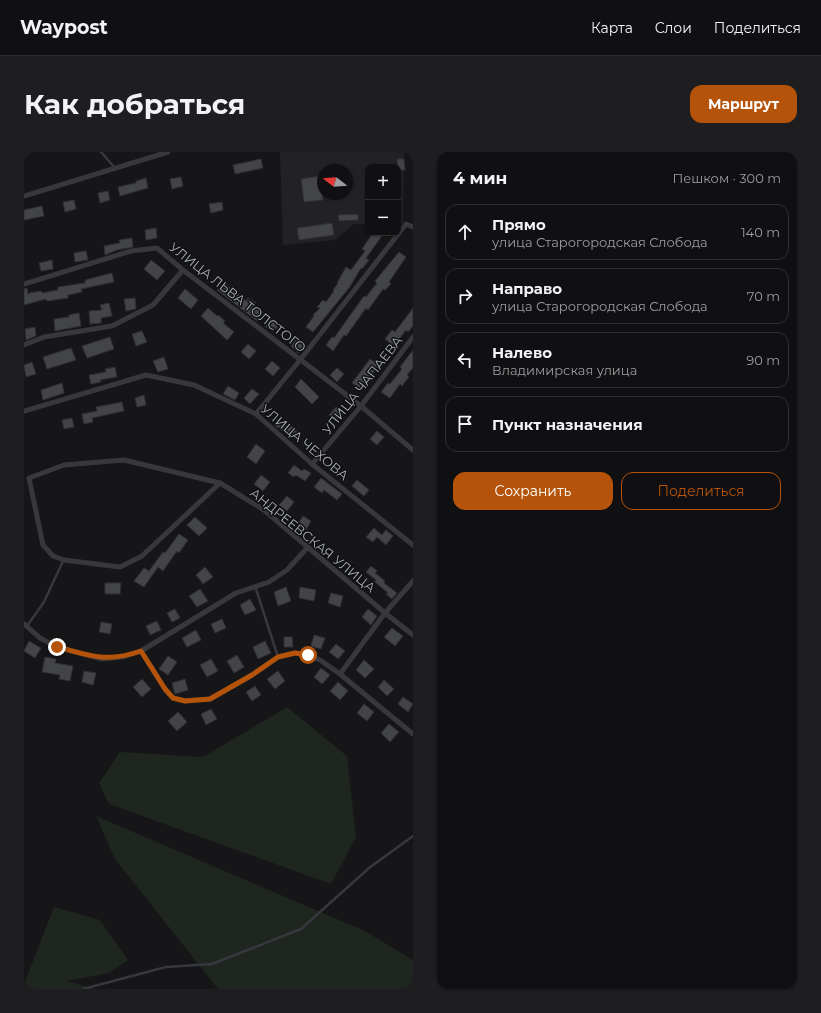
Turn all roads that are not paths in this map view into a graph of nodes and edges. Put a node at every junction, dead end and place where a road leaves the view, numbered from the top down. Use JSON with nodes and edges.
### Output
{"nodes":[{"id":1,"x":101,"y":152,"type":"edge"},
{"id":2,"x":168,"y":152,"type":"edge"},
{"id":3,"x":116,"y":168,"type":"junction"},
{"id":4,"x":24,"y":196,"type":"edge"},
{"id":5,"x":413,"y":227,"type":"edge"},
{"id":6,"x":183,"y":270,"type":"junction"},
{"id":7,"x":24,"y":284,"type":"edge"},
{"id":8,"x":413,"y":337,"type":"edge"},
{"id":9,"x":24,"y":346,"type":"edge"},
{"id":10,"x":300,"y":360,"type":"junction"},
{"id":11,"x":361,"y":406,"type":"junction"},
{"id":12,"x":24,"y":411,"type":"edge"},
{"id":13,"x":256,"y":414,"type":"junction"},
{"id":14,"x":413,"y":450,"type":"edge"},
{"id":15,"x":312,"y":464,"type":"junction"},
{"id":16,"x":220,"y":483,"type":"junction"},
{"id":17,"x":413,"y":545,"type":"edge"},
{"id":18,"x":308,"y":547,"type":"junction"},
{"id":19,"x":64,"y":560,"type":"junction"},
{"id":20,"x":413,"y":581,"type":"edge"},
{"id":21,"x":255,"y":586,"type":"junction"},
{"id":22,"x":385,"y":613,"type":"junction"},
{"id":23,"x":25,"y":625,"type":"edge"},
{"id":24,"x":413,"y":634,"type":"edge"},
{"id":25,"x":141,"y":651,"type":"junction"},
{"id":26,"x":278,"y":657,"type":"junction"},
{"id":27,"x":340,"y":674,"type":"junction"},
{"id":28,"x":413,"y":734,"type":"edge"},
{"id":29,"x":413,"y":836,"type":"edge"},
{"id":30,"x":84,"y":989,"type":"edge"}],
"edges":[{"from":1,"to":3,"type":"lane"},
{"from":2,"to":3,"type":"street"},
{"from":3,"to":4,"type":"street"},
{"from":5,"to":10,"type":"street"},
{"from":6,"to":7,"type":"street","name":"УЛИЦА ЛЬВА ТОЛСТОГО"},
{"from":6,"to":9,"type":"street"},
{"from":6,"to":10,"type":"street","name":"УЛИЦА ЛЬВА ТОЛСТОГО"},
{"from":8,"to":11,"type":"street","name":"УЛИЦА ЧАПАЕВА"},
{"from":10,"to":11,"type":"street","name":"УЛИЦА ЛЬВА ТОЛСТОГО"},
{"from":10,"to":13,"type":"street"},
{"from":11,"to":14,"type":"street","name":"УЛИЦА ЛЬВА ТОЛСТОГО"},
{"from":11,"to":15,"type":"street","name":"УЛИЦА ЧАПАЕВА"},
{"from":12,"to":13,"type":"street","name":"УЛИЦА ЧЕХОВА"},
{"from":13,"to":15,"type":"street","name":"УЛИЦА ЧЕХОВА"},
{"from":15,"to":17,"type":"street","name":"УЛИЦА ЧЕХОВА"},
{"from":16,"to":18,"type":"street","name":"АНДРЕЕВСКАЯ УЛИЦА"},
{"from":16,"to":19,"type":"street"},
{"from":16,"to":19,"type":"street","name":"АНДРЕЕВСКАЯ УЛИЦА"},
{"from":18,"to":21,"type":"street"},
{"from":18,"to":22,"type":"street","name":"АНДРЕЕВСКАЯ УЛИЦА"},
{"from":19,"to":23,"type":"lane"},
{"from":20,"to":22,"type":"street"},
{"from":21,"to":25,"type":"street"},
{"from":21,"to":26,"type":"lane"},
{"from":22,"to":24,"type":"street","name":"АНДРЕЕВСКАЯ УЛИЦА"},
{"from":22,"to":27,"type":"street"},
{"from":23,"to":25,"type":"street"},
{"from":25,"to":26,"type":"street"},
{"from":26,"to":27,"type":"street"},
{"from":27,"to":28,"type":"street"},
{"from":29,"to":30,"type":"lane"}]}
